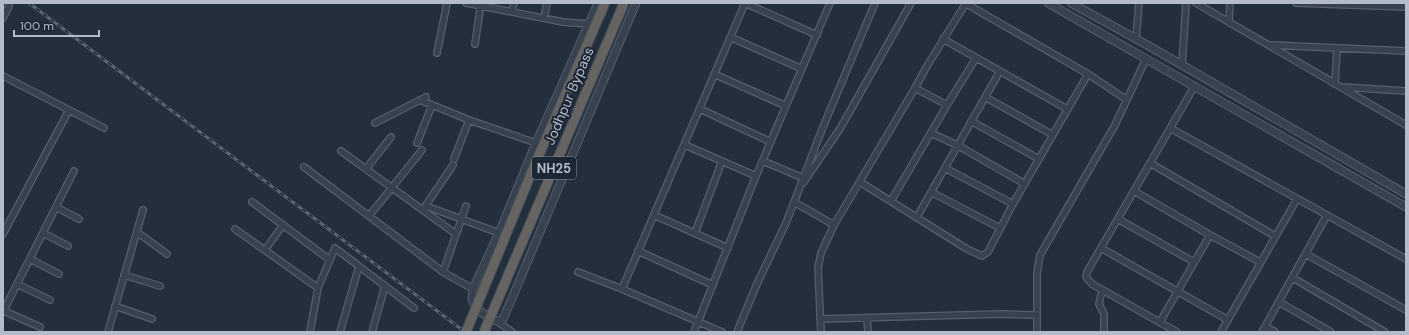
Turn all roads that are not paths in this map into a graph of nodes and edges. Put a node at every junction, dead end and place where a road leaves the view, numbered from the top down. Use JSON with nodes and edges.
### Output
{"nodes":[{"id":1,"x":447,"y":3,"type":"edge"},
{"id":2,"x":466,"y":3,"type":"edge"},
{"id":3,"x":514,"y":3,"type":"edge"},
{"id":4,"x":547,"y":3,"type":"edge"},
{"id":5,"x":598,"y":3,"type":"edge"},
{"id":6,"x":605,"y":3,"type":"edge"},
{"id":7,"x":624,"y":3,"type":"edge"},
{"id":8,"x":636,"y":3,"type":"edge"},
{"id":9,"x":745,"y":3,"type":"edge"},
{"id":10,"x":830,"y":3,"type":"edge"},
{"id":11,"x":875,"y":3,"type":"edge"},
{"id":12,"x":911,"y":3,"type":"edge"},
{"id":13,"x":965,"y":3,"type":"edge"},
{"id":14,"x":1048,"y":3,"type":"edge"},
{"id":15,"x":1072,"y":3,"type":"edge"},
{"id":16,"x":1139,"y":3,"type":"edge"},
{"id":17,"x":1186,"y":3,"type":"edge"},
{"id":18,"x":1196,"y":3,"type":"edge"},
{"id":19,"x":1230,"y":3,"type":"edge"},
{"id":20,"x":1296,"y":3,"type":"edge"},
{"id":21,"x":1320,"y":3,"type":"edge"},
{"id":22,"x":481,"y":4,"type":"edge"},
{"id":23,"x":1398,"y":5,"type":"edge"},
{"id":24,"x":9,"y":6,"type":"dead end"},
{"id":25,"x":1406,"y":7,"type":"edge"},
{"id":26,"x":512,"y":12,"type":"junction"},
{"id":27,"x":3,"y":18,"type":"edge"},
{"id":28,"x":544,"y":18,"type":"junction"},
{"id":29,"x":1229,"y":22,"type":"junction"},
{"id":30,"x":588,"y":24,"type":"junction"},
{"id":31,"x":817,"y":35,"type":"junction"},
{"id":32,"x":730,"y":37,"type":"junction"},
{"id":33,"x":943,"y":39,"type":"junction"},
{"id":34,"x":1136,"y":39,"type":"junction"},
{"id":35,"x":475,"y":44,"type":"dead end"},
{"id":36,"x":1269,"y":45,"type":"junction"},
{"id":37,"x":1337,"y":48,"type":"junction"},
{"id":38,"x":1406,"y":51,"type":"edge"},
{"id":39,"x":437,"y":53,"type":"dead end"},
{"id":40,"x":976,"y":58,"type":"junction"},
{"id":41,"x":1146,"y":59,"type":"junction"},
{"id":42,"x":1182,"y":65,"type":"junction"},
{"id":43,"x":802,"y":69,"type":"junction"},
{"id":44,"x":1000,"y":71,"type":"junction"},
{"id":45,"x":714,"y":74,"type":"junction"},
{"id":46,"x":1088,"y":74,"type":"junction"},
{"id":47,"x":3,"y":76,"type":"edge"},
{"id":48,"x":1335,"y":84,"type":"junction"},
{"id":49,"x":1194,"y":87,"type":"junction"},
{"id":50,"x":1341,"y":87,"type":"junction"},
{"id":51,"x":915,"y":88,"type":"junction"},
{"id":52,"x":1406,"y":91,"type":"edge"},
{"id":53,"x":426,"y":97,"type":"dead end"},
{"id":54,"x":985,"y":97,"type":"junction"},
{"id":55,"x":420,"y":100,"type":"junction"},
{"id":56,"x":1127,"y":100,"type":"junction"},
{"id":57,"x":432,"y":105,"type":"junction"},
{"id":58,"x":947,"y":105,"type":"junction"},
{"id":59,"x":786,"y":106,"type":"junction"},
{"id":60,"x":700,"y":109,"type":"junction"},
{"id":61,"x":1067,"y":109,"type":"junction"},
{"id":62,"x":69,"y":110,"type":"junction"},
{"id":63,"x":469,"y":120,"type":"junction"},
{"id":64,"x":971,"y":121,"type":"junction"},
{"id":65,"x":375,"y":123,"type":"dead end"},
{"id":66,"x":1406,"y":125,"type":"edge"},
{"id":67,"x":104,"y":128,"type":"dead end"},
{"id":68,"x":1170,"y":128,"type":"junction"},
{"id":69,"x":931,"y":133,"type":"junction"},
{"id":70,"x":1053,"y":135,"type":"junction"},
{"id":71,"x":391,"y":137,"type":"dead end"},
{"id":72,"x":770,"y":142,"type":"junction"},
{"id":73,"x":418,"y":143,"type":"dead end"},
{"id":74,"x":536,"y":143,"type":"junction"},
{"id":75,"x":685,"y":145,"type":"junction"},
{"id":76,"x":957,"y":146,"type":"junction"},
{"id":77,"x":422,"y":150,"type":"dead end"},
{"id":78,"x":341,"y":151,"type":"dead end"},
{"id":79,"x":454,"y":159,"type":"dead end"},
{"id":80,"x":1039,"y":159,"type":"junction"},
{"id":81,"x":722,"y":161,"type":"junction"},
{"id":82,"x":763,"y":161,"type":"junction"},
{"id":83,"x":1150,"y":163,"type":"junction"},
{"id":84,"x":453,"y":165,"type":"dead end"},
{"id":85,"x":304,"y":167,"type":"dead end"},
{"id":86,"x":945,"y":168,"type":"junction"},
{"id":87,"x":366,"y":169,"type":"junction"},
{"id":88,"x":74,"y":171,"type":"dead end"},
{"id":89,"x":756,"y":176,"type":"junction"},
{"id":90,"x":803,"y":178,"type":"junction"},
{"id":91,"x":860,"y":182,"type":"junction"},
{"id":92,"x":1025,"y":184,"type":"junction"},
{"id":93,"x":392,"y":187,"type":"junction"},
{"id":94,"x":798,"y":190,"type":"junction"},
{"id":95,"x":1134,"y":191,"type":"junction"},
{"id":96,"x":930,"y":192,"type":"junction"},
{"id":97,"x":1406,"y":194,"type":"edge"},
{"id":98,"x":1298,"y":199,"type":"junction"},
{"id":99,"x":891,"y":201,"type":"junction"},
{"id":100,"x":252,"y":202,"type":"dead end"},
{"id":101,"x":794,"y":202,"type":"junction"},
{"id":102,"x":1013,"y":204,"type":"junction"},
{"id":103,"x":466,"y":206,"type":"dead end"},
{"id":104,"x":56,"y":207,"type":"junction"},
{"id":105,"x":1406,"y":207,"type":"edge"},
{"id":106,"x":424,"y":208,"type":"junction"},
{"id":107,"x":143,"y":210,"type":"dead end"},
{"id":108,"x":654,"y":215,"type":"junction"},
{"id":109,"x":1327,"y":215,"type":"junction"},
{"id":110,"x":369,"y":216,"type":"junction"},
{"id":111,"x":917,"y":217,"type":"junction"},
{"id":112,"x":79,"y":219,"type":"dead end"},
{"id":113,"x":462,"y":219,"type":"junction"},
{"id":114,"x":1118,"y":219,"type":"junction"},
{"id":115,"x":283,"y":225,"type":"junction"},
{"id":116,"x":834,"y":225,"type":"junction"},
{"id":117,"x":1000,"y":228,"type":"junction"},
{"id":118,"x":235,"y":229,"type":"dead end"},
{"id":119,"x":137,"y":232,"type":"junction"},
{"id":120,"x":43,"y":233,"type":"junction"},
{"id":121,"x":499,"y":233,"type":"junction"},
{"id":122,"x":695,"y":233,"type":"junction"},
{"id":123,"x":3,"y":234,"type":"edge"},
{"id":124,"x":456,"y":234,"type":"junction"},
{"id":125,"x":1210,"y":234,"type":"junction"},
{"id":126,"x":1276,"y":236,"type":"junction"},
{"id":127,"x":68,"y":246,"type":"dead end"},
{"id":128,"x":728,"y":248,"type":"junction"},
{"id":129,"x":1100,"y":248,"type":"junction"},
{"id":130,"x":265,"y":250,"type":"junction"},
{"id":131,"x":638,"y":251,"type":"junction"},
{"id":132,"x":167,"y":254,"type":"dead end"},
{"id":133,"x":1306,"y":254,"type":"junction"},
{"id":134,"x":1406,"y":258,"type":"edge"},
{"id":135,"x":30,"y":259,"type":"junction"},
{"id":136,"x":330,"y":260,"type":"junction"},
{"id":137,"x":1194,"y":262,"type":"junction"},
{"id":138,"x":1260,"y":262,"type":"junction"},
{"id":139,"x":359,"y":266,"type":"junction"},
{"id":140,"x":443,"y":272,"type":"junction"},
{"id":141,"x":578,"y":272,"type":"dead end"},
{"id":142,"x":59,"y":274,"type":"dead end"},
{"id":143,"x":124,"y":275,"type":"junction"},
{"id":144,"x":1293,"y":278,"type":"junction"},
{"id":145,"x":17,"y":284,"type":"junction"},
{"id":146,"x":713,"y":285,"type":"junction"},
{"id":147,"x":160,"y":286,"type":"dead end"},
{"id":148,"x":385,"y":286,"type":"junction"},
{"id":149,"x":318,"y":288,"type":"junction"},
{"id":150,"x":473,"y":289,"type":"junction"},
{"id":151,"x":622,"y":289,"type":"junction"},
{"id":152,"x":1102,"y":290,"type":"junction"},
{"id":153,"x":1178,"y":292,"type":"junction"},
{"id":154,"x":50,"y":300,"type":"dead end"},
{"id":155,"x":1279,"y":302,"type":"junction"},
{"id":156,"x":473,"y":303,"type":"junction"},
{"id":157,"x":115,"y":306,"type":"junction"},
{"id":158,"x":414,"y":308,"type":"dead end"},
{"id":159,"x":1406,"y":310,"type":"edge"},
{"id":160,"x":3,"y":311,"type":"edge"},
{"id":161,"x":1036,"y":315,"type":"junction"},
{"id":162,"x":867,"y":318,"type":"junction"},
{"id":163,"x":152,"y":319,"type":"dead end"},
{"id":164,"x":820,"y":319,"type":"junction"},
{"id":165,"x":1228,"y":320,"type":"junction"},
{"id":166,"x":496,"y":321,"type":"junction"},
{"id":167,"x":698,"y":322,"type":"junction"},
{"id":168,"x":1160,"y":322,"type":"junction"},
{"id":169,"x":40,"y":328,"type":"dead end"},
{"id":170,"x":1264,"y":329,"type":"edge"},
{"id":171,"x":108,"y":332,"type":"edge"},
{"id":172,"x":310,"y":332,"type":"edge"},
{"id":173,"x":340,"y":332,"type":"edge"},
{"id":174,"x":372,"y":332,"type":"edge"},
{"id":175,"x":462,"y":332,"type":"edge"},
{"id":176,"x":466,"y":332,"type":"edge"},
{"id":177,"x":484,"y":332,"type":"edge"},
{"id":178,"x":512,"y":332,"type":"edge"},
{"id":179,"x":694,"y":332,"type":"edge"},
{"id":180,"x":722,"y":332,"type":"edge"},
{"id":181,"x":736,"y":332,"type":"edge"},
{"id":182,"x":821,"y":332,"type":"edge"},
{"id":183,"x":868,"y":332,"type":"edge"},
{"id":184,"x":1037,"y":332,"type":"edge"},
{"id":185,"x":1104,"y":332,"type":"edge"},
{"id":186,"x":1177,"y":332,"type":"edge"},
{"id":187,"x":1221,"y":332,"type":"edge"},
{"id":188,"x":1275,"y":332,"type":"edge"},
{"id":189,"x":1331,"y":332,"type":"edge"},
{"id":190,"x":1385,"y":332,"type":"edge"}],
"edges":[{"from":1,"to":39,"type":"street"},
{"from":2,"to":22,"type":"street"},
{"from":3,"to":26,"type":"street"},
{"from":4,"to":28,"type":"street"},
{"from":5,"to":30,"type":"street"},
{"from":6,"to":176,"type":"highway","bridge":true},
{"from":7,"to":177,"type":"highway","name":"Jodhpur Bypass","number":"NH25","bridge":true},
{"from":8,"to":166,"type":"street"},
{"from":9,"to":31,"type":"street"},
{"from":9,"to":32,"type":"street"},
{"from":10,"to":31,"type":"street"},
{"from":11,"to":90,"type":"street"},
{"from":12,"to":94,"type":"street"},
{"from":13,"to":33,"type":"street"},
{"from":13,"to":46,"type":"street"},
{"from":14,"to":41,"type":"street"},
{"from":15,"to":34,"type":"street"},
{"from":16,"to":34,"type":"street"},
{"from":17,"to":42,"type":"street"},
{"from":18,"to":29,"type":"street"},
{"from":19,"to":29,"type":"street"},
{"from":20,"to":21,"type":"street"},
{"from":21,"to":23,"type":"street"},
{"from":22,"to":26,"type":"street"},
{"from":22,"to":35,"type":"street"},
{"from":23,"to":25,"type":"street"},
{"from":24,"to":27,"type":"street"},
{"from":26,"to":28,"type":"street"},
{"from":28,"to":30,"type":"street"},
{"from":29,"to":36,"type":"street"},
{"from":30,"to":74,"type":"street"},
{"from":31,"to":43,"type":"street"},
{"from":32,"to":43,"type":"street"},
{"from":32,"to":45,"type":"street"},
{"from":33,"to":40,"type":"street"},
{"from":33,"to":51,"type":"street"},
{"from":34,"to":42,"type":"street"},
{"from":36,"to":37,"type":"street"},
{"from":36,"to":48,"type":"street"},
{"from":37,"to":38,"type":"street"},
{"from":37,"to":48,"type":"street"},
{"from":40,"to":44,"type":"street"},
{"from":40,"to":58,"type":"street"},
{"from":41,"to":49,"type":"street"},
{"from":41,"to":56,"type":"street"},
{"from":42,"to":97,"type":"street"},
{"from":43,"to":59,"type":"street"},
{"from":44,"to":54,"type":"street"},
{"from":44,"to":61,"type":"street"},
{"from":45,"to":59,"type":"street"},
{"from":45,"to":60,"type":"street"},
{"from":46,"to":56,"type":"street"},
{"from":46,"to":61,"type":"street"},
{"from":47,"to":62,"type":"street"},
{"from":48,"to":50,"type":"street"},
{"from":49,"to":68,"type":"street"},
{"from":49,"to":105,"type":"street"},
{"from":50,"to":52,"type":"street"},
{"from":50,"to":66,"type":"street"},
{"from":51,"to":58,"type":"street"},
{"from":51,"to":91,"type":"street"},
{"from":53,"to":55,"type":"street"},
{"from":54,"to":64,"type":"street"},
{"from":54,"to":70,"type":"street"},
{"from":55,"to":57,"type":"street"},
{"from":55,"to":65,"type":"street"},
{"from":56,"to":161,"type":"street"},
{"from":57,"to":63,"type":"street"},
{"from":57,"to":73,"type":"street"},
{"from":58,"to":69,"type":"street"},
{"from":59,"to":72,"type":"street"},
{"from":60,"to":72,"type":"street"},
{"from":60,"to":75,"type":"street"},
{"from":61,"to":70,"type":"street"},
{"from":62,"to":67,"type":"street"},
{"from":62,"to":123,"type":"street"},
{"from":63,"to":74,"type":"street"},
{"from":63,"to":79,"type":"street"},
{"from":64,"to":76,"type":"street"},
{"from":64,"to":80,"type":"street"},
{"from":68,"to":83,"type":"street"},
{"from":68,"to":98,"type":"street"},
{"from":69,"to":76,"type":"street"},
{"from":69,"to":99,"type":"street"},
{"from":70,"to":80,"type":"street"},
{"from":71,"to":87,"type":"street"},
{"from":72,"to":82,"type":"street"},
{"from":74,"to":121,"type":"street"},
{"from":75,"to":81,"type":"street"},
{"from":75,"to":108,"type":"street"},
{"from":76,"to":86,"type":"street"},
{"from":76,"to":92,"type":"street"},
{"from":77,"to":93,"type":"street"},
{"from":78,"to":87,"type":"street"},
{"from":80,"to":92,"type":"street"},
{"from":81,"to":89,"type":"street"},
{"from":81,"to":122,"type":"street"},
{"from":82,"to":89,"type":"street"},
{"from":82,"to":90,"type":"street"},
{"from":83,"to":95,"type":"street"},
{"from":83,"to":126,"type":"street"},
{"from":84,"to":106,"type":"street"},
{"from":85,"to":110,"type":"street"},
{"from":86,"to":96,"type":"street"},
{"from":86,"to":102,"type":"street"},
{"from":87,"to":93,"type":"street"},
{"from":88,"to":104,"type":"street"},
{"from":89,"to":128,"type":"street"},
{"from":90,"to":94,"type":"street"},
{"from":91,"to":99,"type":"street"},
{"from":91,"to":116,"type":"street"},
{"from":92,"to":102,"type":"street"},
{"from":93,"to":106,"type":"street"},
{"from":93,"to":110,"type":"street"},
{"from":94,"to":101,"type":"street"},
{"from":95,"to":114,"type":"street"},
{"from":95,"to":125,"type":"street"},
{"from":96,"to":111,"type":"street"},
{"from":96,"to":117,"type":"street"},
{"from":98,"to":109,"type":"street"},
{"from":98,"to":126,"type":"street"},
{"from":99,"to":111,"type":"street"},
{"from":100,"to":115,"type":"street"},
{"from":101,"to":116,"type":"street"},
{"from":101,"to":181,"type":"street"},
{"from":102,"to":117,"type":"street"},
{"from":103,"to":113,"type":"street"},
{"from":104,"to":112,"type":"street"},
{"from":104,"to":120,"type":"street"},
{"from":106,"to":113,"type":"street"},
{"from":106,"to":124,"type":"street"},
{"from":107,"to":119,"type":"street"},
{"from":108,"to":122,"type":"street"},
{"from":108,"to":131,"type":"street"},
{"from":109,"to":133,"type":"street"},
{"from":109,"to":134,"type":"street"},
{"from":110,"to":140,"type":"street"},
{"from":111,"to":117,"type":"street"},
{"from":113,"to":121,"type":"street"},
{"from":113,"to":124,"type":"street"},
{"from":114,"to":129,"type":"street"},
{"from":114,"to":137,"type":"street"},
{"from":115,"to":130,"type":"street"},
{"from":115,"to":136,"type":"street"},
{"from":116,"to":164,"type":"street"},
{"from":118,"to":130,"type":"street"},
{"from":119,"to":132,"type":"street"},
{"from":119,"to":143,"type":"street"},
{"from":120,"to":127,"type":"street"},
{"from":120,"to":135,"type":"street"},
{"from":121,"to":150,"type":"street"},
{"from":122,"to":128,"type":"street"},
{"from":124,"to":140,"type":"street"},
{"from":125,"to":137,"type":"street"},
{"from":125,"to":138,"type":"street"},
{"from":126,"to":138,"type":"street"},
{"from":128,"to":146,"type":"street"},
{"from":129,"to":152,"type":"street"},
{"from":129,"to":153,"type":"street"},
{"from":130,"to":149,"type":"street"},
{"from":131,"to":146,"type":"street"},
{"from":131,"to":151,"type":"street"},
{"from":133,"to":144,"type":"street"},
{"from":133,"to":159,"type":"street"},
{"from":135,"to":142,"type":"street"},
{"from":135,"to":145,"type":"street"},
{"from":136,"to":139,"type":"street"},
{"from":136,"to":149,"type":"street"},
{"from":137,"to":153,"type":"street"},
{"from":138,"to":165,"type":"street"},
{"from":139,"to":148,"type":"street"},
{"from":139,"to":173,"type":"street"},
{"from":140,"to":150,"type":"street"},
{"from":141,"to":151,"type":"street"},
{"from":143,"to":147,"type":"street"},
{"from":143,"to":157,"type":"street"},
{"from":144,"to":155,"type":"street"},
{"from":144,"to":190,"type":"street"},
{"from":145,"to":154,"type":"street"},
{"from":145,"to":160,"type":"street"},
{"from":146,"to":167,"type":"street"},
{"from":148,"to":158,"type":"street"},
{"from":148,"to":174,"type":"street"},
{"from":149,"to":172,"type":"street"},
{"from":150,"to":156,"type":"street"},
{"from":151,"to":167,"type":"street"},
{"from":152,"to":168,"type":"street"},
{"from":152,"to":185,"type":"street"},
{"from":153,"to":165,"type":"street"},
{"from":153,"to":168,"type":"street"},
{"from":155,"to":170,"type":"street"},
{"from":155,"to":189,"type":"street"},
{"from":156,"to":166,"type":"street"},
{"from":156,"to":175,"type":"street"},
{"from":157,"to":163,"type":"street"},
{"from":157,"to":171,"type":"street"},
{"from":160,"to":169,"type":"street"},
{"from":161,"to":162,"type":"street"},
{"from":161,"to":184,"type":"street"},
{"from":162,"to":164,"type":"street"},
{"from":162,"to":183,"type":"street"},
{"from":164,"to":182,"type":"street"},
{"from":165,"to":187,"type":"street"},
{"from":166,"to":178,"type":"street"},
{"from":167,"to":179,"type":"street"},
{"from":167,"to":180,"type":"street"},
{"from":168,"to":186,"type":"street"},
{"from":170,"to":188,"type":"street"}]}
